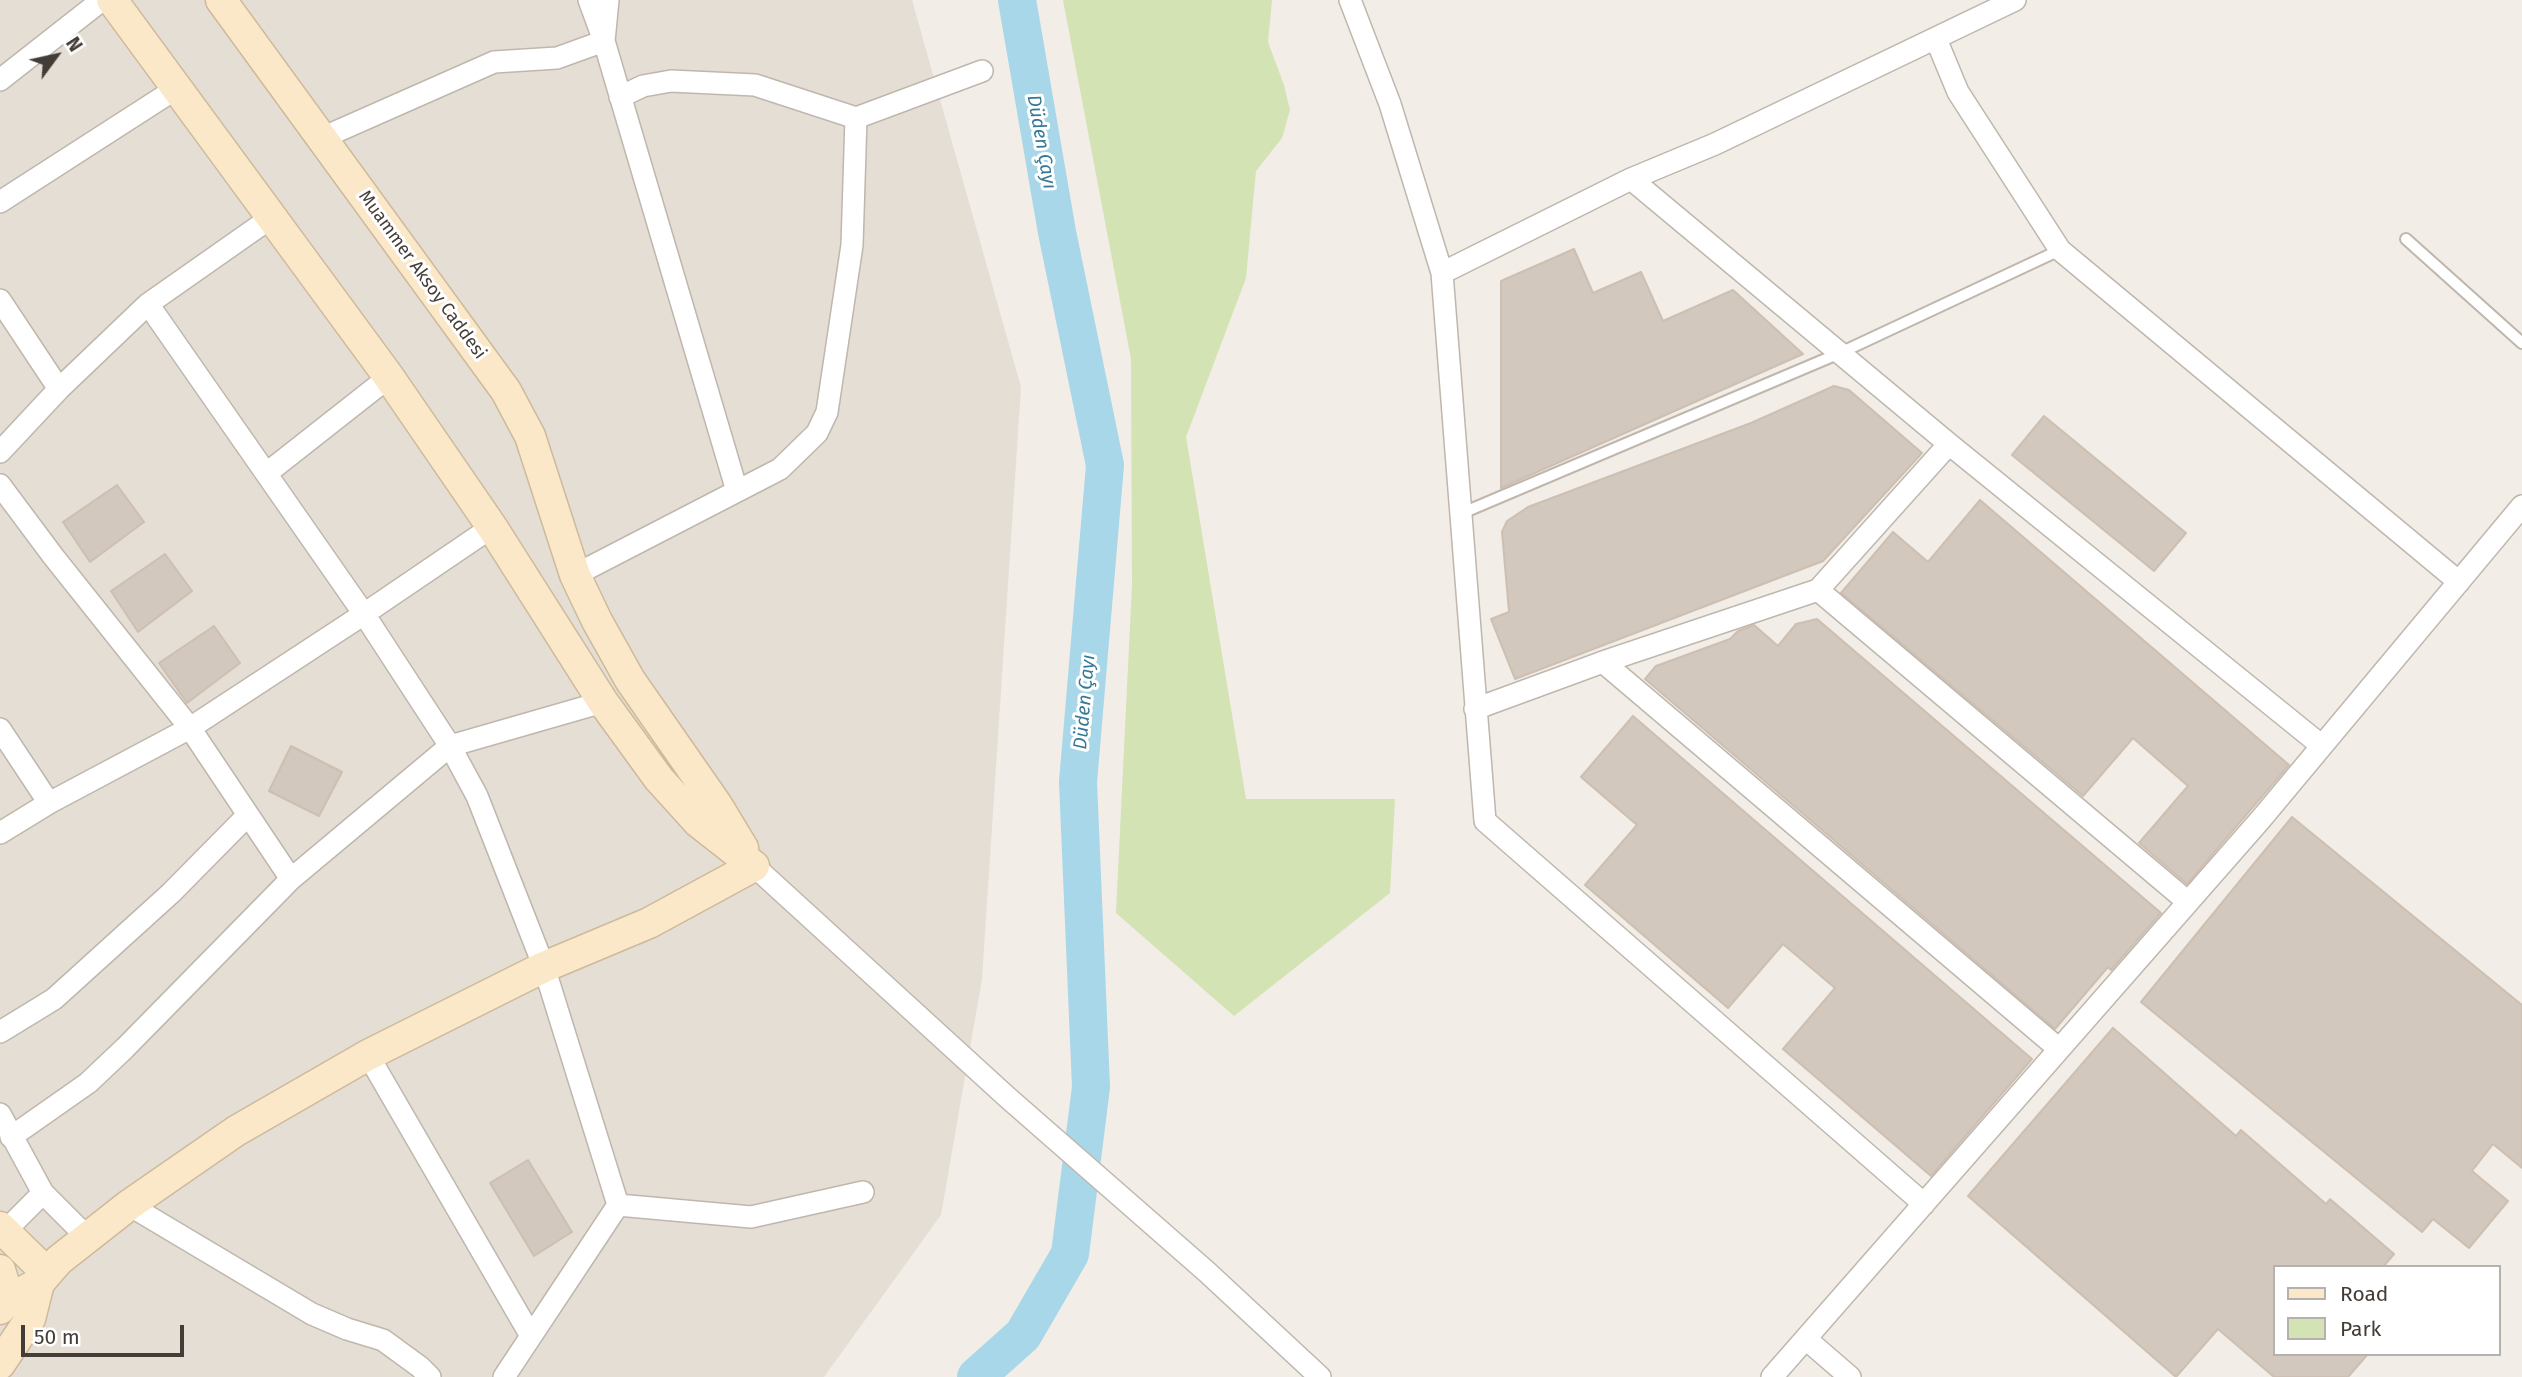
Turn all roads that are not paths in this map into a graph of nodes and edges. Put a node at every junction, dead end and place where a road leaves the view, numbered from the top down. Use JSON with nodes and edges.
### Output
{"nodes":[{"id":1,"x":102,"y":0,"type":"edge"},
{"id":2,"x":112,"y":0,"type":"edge"},
{"id":3,"x":221,"y":0,"type":"edge"},
{"id":4,"x":589,"y":0,"type":"edge"},
{"id":5,"x":608,"y":0,"type":"edge"},
{"id":6,"x":1350,"y":0,"type":"edge"},
{"id":7,"x":2015,"y":0,"type":"edge"},
{"id":8,"x":1936,"y":39,"type":"junction"},
{"id":9,"x":604,"y":41,"type":"junction"},
{"id":10,"x":982,"y":71,"type":"dead end"},
{"id":11,"x":0,"y":80,"type":"edge"},
{"id":12,"x":177,"y":88,"type":"junction"},
{"id":13,"x":620,"y":97,"type":"junction"},
{"id":14,"x":856,"y":118,"type":"junction"},
{"id":15,"x":322,"y":138,"type":"junction"},
{"id":16,"x":1631,"y":179,"type":"junction"},
{"id":17,"x":0,"y":202,"type":"edge"},
{"id":18,"x":272,"y":217,"type":"junction"},
{"id":19,"x":2406,"y":239,"type":"dead end"},
{"id":20,"x":2060,"y":250,"type":"junction"},
{"id":21,"x":1442,"y":273,"type":"junction"},
{"id":22,"x":0,"y":300,"type":"edge"},
{"id":23,"x":148,"y":304,"type":"junction"},
{"id":24,"x":2522,"y":343,"type":"edge"},
{"id":25,"x":1840,"y":353,"type":"junction"},
{"id":26,"x":389,"y":377,"type":"junction"},
{"id":27,"x":59,"y":389,"type":"junction"},
{"id":28,"x":1949,"y":444,"type":"junction"},
{"id":29,"x":0,"y":452,"type":"edge"},
{"id":30,"x":267,"y":473,"type":"junction"},
{"id":31,"x":0,"y":485,"type":"edge"},
{"id":32,"x":737,"y":492,"type":"junction"},
{"id":33,"x":2522,"y":506,"type":"edge"},
{"id":34,"x":1460,"y":514,"type":"junction"},
{"id":35,"x":492,"y":527,"type":"junction"},
{"id":36,"x":575,"y":575,"type":"junction"},
{"id":37,"x":2459,"y":582,"type":"junction"},
{"id":38,"x":1818,"y":590,"type":"junction"},
{"id":39,"x":364,"y":614,"type":"junction"},
{"id":40,"x":1603,"y":662,"type":"junction"},
{"id":41,"x":603,"y":702,"type":"junction"},
{"id":42,"x":1475,"y":709,"type":"junction"},
{"id":43,"x":190,"y":728,"type":"junction"},
{"id":44,"x":0,"y":729,"type":"edge"},
{"id":45,"x":450,"y":746,"type":"junction"},
{"id":46,"x":2322,"y":746,"type":"junction"},
{"id":47,"x":49,"y":803,"type":"junction"},
{"id":48,"x":248,"y":815,"type":"junction"},
{"id":49,"x":0,"y":833,"type":"edge"},
{"id":50,"x":754,"y":866,"type":"junction"},
{"id":51,"x":291,"y":879,"type":"junction"},
{"id":52,"x":2188,"y":902,"type":"junction"},
{"id":53,"x":544,"y":967,"type":"junction"},
{"id":54,"x":0,"y":1032,"type":"edge"},
{"id":55,"x":2059,"y":1049,"type":"junction"},
{"id":56,"x":368,"y":1055,"type":"junction"},
{"id":57,"x":0,"y":1114,"type":"edge"},
{"id":58,"x":11,"y":1137,"type":"junction"},
{"id":59,"x":863,"y":1192,"type":"dead end"},
{"id":60,"x":43,"y":1194,"type":"junction"},
{"id":61,"x":1924,"y":1203,"type":"junction"},
{"id":62,"x":129,"y":1205,"type":"junction"},
{"id":63,"x":618,"y":1205,"type":"junction"},
{"id":64,"x":87,"y":1237,"type":"junction"},
{"id":65,"x":1,"y":1239,"type":"edge"},
{"id":66,"x":0,"y":1270,"type":"edge"},
{"id":67,"x":42,"y":1275,"type":"junction"},
{"id":68,"x":5,"y":1304,"type":"edge"},
{"id":69,"x":531,"y":1336,"type":"junction"},
{"id":70,"x":1806,"y":1339,"type":"junction"},
{"id":71,"x":0,"y":1364,"type":"edge"},
{"id":72,"x":430,"y":1377,"type":"edge"},
{"id":73,"x":504,"y":1377,"type":"edge"},
{"id":74,"x":1320,"y":1377,"type":"edge"},
{"id":75,"x":1772,"y":1377,"type":"edge"},
{"id":76,"x":1850,"y":1377,"type":"edge"}],
"edges":[{"from":1,"to":11,"type":"street"},
{"from":2,"to":12,"type":"main road"},
{"from":3,"to":15,"type":"main road","name":"Muammer Aksoy Caddesi"},
{"from":4,"to":9,"type":"street"},
{"from":5,"to":9,"type":"street"},
{"from":6,"to":21,"type":"street"},
{"from":7,"to":8,"type":"street"},
{"from":8,"to":16,"type":"street"},
{"from":8,"to":20,"type":"street"},
{"from":9,"to":13,"type":"street"},
{"from":9,"to":15,"type":"street"},
{"from":10,"to":14,"type":"street"},
{"from":12,"to":17,"type":"street"},
{"from":12,"to":18,"type":"main road"},
{"from":13,"to":14,"type":"street"},
{"from":13,"to":32,"type":"street"},
{"from":14,"to":32,"type":"street"},
{"from":15,"to":36,"type":"main road","name":"Muammer Aksoy Caddesi"},
{"from":16,"to":21,"type":"street"},
{"from":16,"to":25,"type":"street"},
{"from":18,"to":23,"type":"street"},
{"from":18,"to":26,"type":"main road"},
{"from":19,"to":24,"type":"lane"},
{"from":20,"to":25,"type":"lane"},
{"from":20,"to":37,"type":"street"},
{"from":21,"to":34,"type":"street"},
{"from":22,"to":27,"type":"street"},
{"from":23,"to":27,"type":"street"},
{"from":23,"to":30,"type":"street"},
{"from":25,"to":28,"type":"street"},
{"from":25,"to":34,"type":"lane"},
{"from":26,"to":30,"type":"street"},
{"from":26,"to":35,"type":"main road"},
{"from":27,"to":29,"type":"street"},
{"from":28,"to":38,"type":"street"},
{"from":28,"to":46,"type":"street"},
{"from":30,"to":39,"type":"street"},
{"from":31,"to":43,"type":"street"},
{"from":32,"to":36,"type":"street"},
{"from":33,"to":37,"type":"street"},
{"from":34,"to":42,"type":"street"},
{"from":35,"to":39,"type":"street"},
{"from":35,"to":41,"type":"main road"},
{"from":36,"to":50,"type":"main road","name":"Muammer Aksoy Caddesi"},
{"from":37,"to":46,"type":"street"},
{"from":38,"to":40,"type":"street"},
{"from":38,"to":52,"type":"street"},
{"from":39,"to":43,"type":"street"},
{"from":39,"to":45,"type":"street"},
{"from":40,"to":42,"type":"street"},
{"from":40,"to":55,"type":"street"},
{"from":41,"to":45,"type":"street"},
{"from":41,"to":50,"type":"main road"},
{"from":42,"to":61,"type":"street"},
{"from":43,"to":47,"type":"street"},
{"from":43,"to":48,"type":"street"},
{"from":44,"to":47,"type":"street"},
{"from":45,"to":51,"type":"street"},
{"from":45,"to":53,"type":"street"},
{"from":46,"to":52,"type":"street"},
{"from":47,"to":49,"type":"street"},
{"from":48,"to":51,"type":"street"},
{"from":48,"to":54,"type":"street"},
{"from":50,"to":53,"type":"main road"},
{"from":50,"to":74,"type":"street"},
{"from":51,"to":58,"type":"street"},
{"from":52,"to":55,"type":"street"},
{"from":53,"to":56,"type":"main road"},
{"from":53,"to":63,"type":"street"},
{"from":55,"to":61,"type":"street"},
{"from":56,"to":62,"type":"main road"},
{"from":56,"to":69,"type":"street"},
{"from":57,"to":58,"type":"street"},
{"from":58,"to":60,"type":"street"},
{"from":59,"to":63,"type":"street"},
{"from":60,"to":64,"type":"street"},
{"from":60,"to":65,"type":"street"},
{"from":61,"to":70,"type":"street"},
{"from":62,"to":64,"type":"main road"},
{"from":62,"to":72,"type":"street"},
{"from":63,"to":69,"type":"street"},
{"from":64,"to":67,"type":"main road"},
{"from":65,"to":67,"type":"main road"},
{"from":66,"to":68,"type":"main road"},
{"from":67,"to":68,"type":"main road"},
{"from":67,"to":71,"type":"main road"},
{"from":69,"to":73,"type":"street"},
{"from":70,"to":75,"type":"street"},
{"from":70,"to":76,"type":"street"}]}
